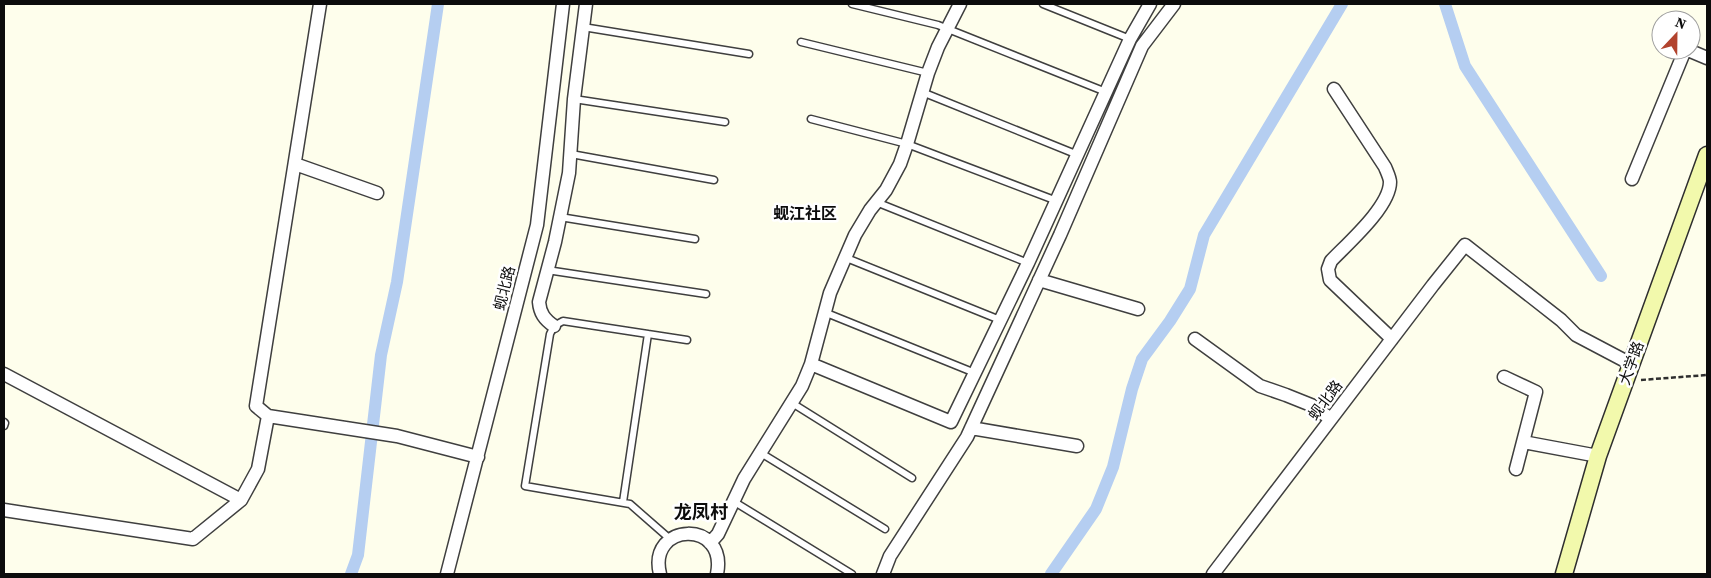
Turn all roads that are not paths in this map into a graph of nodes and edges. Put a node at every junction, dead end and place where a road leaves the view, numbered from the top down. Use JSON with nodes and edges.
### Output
{"nodes":[{"id":1,"x":320,"y":4,"type":"edge"},
{"id":2,"x":563,"y":4,"type":"edge"},
{"id":3,"x":586,"y":4,"type":"edge"},
{"id":4,"x":852,"y":4,"type":"edge"},
{"id":5,"x":960,"y":4,"type":"edge"},
{"id":6,"x":1043,"y":4,"type":"edge"},
{"id":7,"x":1150,"y":4,"type":"edge"},
{"id":8,"x":1174,"y":4,"type":"edge"},
{"id":9,"x":583,"y":27,"type":"junction"},
{"id":10,"x":948,"y":29,"type":"junction"},
{"id":11,"x":1130,"y":39,"type":"junction"},
{"id":12,"x":801,"y":42,"type":"dead end"},
{"id":13,"x":749,"y":54,"type":"dead end"},
{"id":14,"x":1683,"y":60,"type":"edge"},
{"id":15,"x":928,"y":73,"type":"junction"},
{"id":16,"x":1334,"y":89,"type":"dead end"},
{"id":17,"x":922,"y":92,"type":"junction"},
{"id":18,"x":1106,"y":92,"type":"junction"},
{"id":19,"x":574,"y":99,"type":"junction"},
{"id":20,"x":811,"y":119,"type":"dead end"},
{"id":21,"x":725,"y":122,"type":"dead end"},
{"id":22,"x":907,"y":144,"type":"junction"},
{"id":23,"x":571,"y":154,"type":"junction"},
{"id":24,"x":1078,"y":155,"type":"junction"},
{"id":25,"x":1707,"y":155,"type":"edge"},
{"id":26,"x":295,"y":164,"type":"junction"},
{"id":27,"x":1632,"y":179,"type":"dead end"},
{"id":28,"x":714,"y":180,"type":"dead end"},
{"id":29,"x":377,"y":192,"type":"dead end"},
{"id":30,"x":1057,"y":201,"type":"junction"},
{"id":31,"x":876,"y":202,"type":"junction"},
{"id":32,"x":560,"y":218,"type":"junction"},
{"id":33,"x":694,"y":239,"type":"dead end"},
{"id":34,"x":844,"y":257,"type":"junction"},
{"id":35,"x":1028,"y":263,"type":"junction"},
{"id":36,"x":547,"y":270,"type":"junction"},
{"id":37,"x":1040,"y":280,"type":"junction"},
{"id":38,"x":706,"y":294,"type":"dead end"},
{"id":39,"x":1138,"y":310,"type":"dead end"},
{"id":40,"x":824,"y":312,"type":"junction"},
{"id":41,"x":1000,"y":320,"type":"junction"},
{"id":42,"x":554,"y":326,"type":"junction"},
{"id":43,"x":648,"y":334,"type":"junction"},
{"id":44,"x":1392,"y":338,"type":"junction"},
{"id":45,"x":1195,"y":339,"type":"dead end"},
{"id":46,"x":687,"y":340,"type":"dead end"},
{"id":47,"x":811,"y":364,"type":"junction"},
{"id":48,"x":1631,"y":364,"type":"junction"},
{"id":49,"x":975,"y":373,"type":"junction"},
{"id":50,"x":4,"y":374,"type":"edge"},
{"id":51,"x":1504,"y":377,"type":"dead end"},
{"id":52,"x":792,"y":403,"type":"junction"},
{"id":53,"x":268,"y":416,"type":"junction"},
{"id":54,"x":1331,"y":419,"type":"junction"},
{"id":55,"x":4,"y":422,"type":"edge"},
{"id":56,"x":4,"y":426,"type":"edge"},
{"id":57,"x":971,"y":428,"type":"junction"},
{"id":58,"x":1523,"y":442,"type":"junction"},
{"id":59,"x":1078,"y":446,"type":"dead end"},
{"id":60,"x":761,"y":453,"type":"junction"},
{"id":61,"x":1598,"y":456,"type":"junction"},
{"id":62,"x":478,"y":457,"type":"junction"},
{"id":63,"x":1516,"y":469,"type":"dead end"},
{"id":64,"x":912,"y":478,"type":"dead end"},
{"id":65,"x":241,"y":500,"type":"junction"},
{"id":66,"x":733,"y":501,"type":"junction"},
{"id":67,"x":623,"y":502,"type":"junction"},
{"id":68,"x":4,"y":510,"type":"edge"},
{"id":69,"x":885,"y":529,"type":"dead end"},
{"id":70,"x":670,"y":539,"type":"junction"},
{"id":71,"x":710,"y":543,"type":"junction"},
{"id":72,"x":447,"y":574,"type":"edge"},
{"id":73,"x":660,"y":574,"type":"edge"},
{"id":74,"x":717,"y":574,"type":"edge"},
{"id":75,"x":852,"y":574,"type":"edge"},
{"id":76,"x":882,"y":574,"type":"edge"},
{"id":77,"x":1213,"y":574,"type":"edge"},
{"id":78,"x":1564,"y":574,"type":"edge"}],
"edges":[{"from":1,"to":26,"type":"street"},
{"from":2,"to":62,"type":"street","name":"蚬北路"},
{"from":3,"to":9,"type":"street"},
{"from":4,"to":10,"type":"lane"},
{"from":5,"to":10,"type":"street"},
{"from":6,"to":11,"type":"lane"},
{"from":7,"to":11,"type":"street"},
{"from":8,"to":37,"type":"street"},
{"from":9,"to":13,"type":"lane"},
{"from":9,"to":19,"type":"street"},
{"from":10,"to":15,"type":"street"},
{"from":10,"to":18,"type":"lane"},
{"from":11,"to":18,"type":"street"},
{"from":12,"to":15,"type":"lane"},
{"from":14,"to":27,"type":"street"},
{"from":15,"to":17,"type":"street"},
{"from":16,"to":44,"type":"street"},
{"from":17,"to":22,"type":"street"},
{"from":17,"to":24,"type":"lane"},
{"from":18,"to":24,"type":"street"},
{"from":19,"to":21,"type":"lane"},
{"from":19,"to":23,"type":"street"},
{"from":20,"to":22,"type":"lane"},
{"from":22,"to":30,"type":"lane"},
{"from":22,"to":31,"type":"street"},
{"from":23,"to":28,"type":"lane"},
{"from":23,"to":32,"type":"street"},
{"from":24,"to":30,"type":"street"},
{"from":25,"to":48,"type":"main road","name":"大学路"},
{"from":26,"to":29,"type":"street"},
{"from":26,"to":53,"type":"street"},
{"from":30,"to":35,"type":"street"},
{"from":31,"to":34,"type":"street"},
{"from":31,"to":35,"type":"lane"},
{"from":32,"to":33,"type":"lane"},
{"from":32,"to":36,"type":"street"},
{"from":34,"to":40,"type":"street"},
{"from":34,"to":41,"type":"lane"},
{"from":35,"to":41,"type":"street"},
{"from":36,"to":38,"type":"lane"},
{"from":36,"to":42,"type":"street"},
{"from":37,"to":39,"type":"street"},
{"from":37,"to":57,"type":"street"},
{"from":40,"to":47,"type":"street"},
{"from":40,"to":49,"type":"lane"},
{"from":41,"to":49,"type":"street"},
{"from":42,"to":43,"type":"lane"},
{"from":42,"to":67,"type":"lane"},
{"from":43,"to":46,"type":"lane"},
{"from":43,"to":67,"type":"lane"},
{"from":44,"to":48,"type":"street","name":"蚬北路"},
{"from":44,"to":54,"type":"street","name":"蚬北路"},
{"from":45,"to":54,"type":"street"},
{"from":47,"to":49,"type":"street"},
{"from":47,"to":52,"type":"street"},
{"from":48,"to":61,"type":"main road","name":"大学路"},
{"from":50,"to":65,"type":"street"},
{"from":51,"to":58,"type":"street"},
{"from":52,"to":60,"type":"street"},
{"from":52,"to":64,"type":"lane"},
{"from":53,"to":62,"type":"street"},
{"from":53,"to":65,"type":"street"},
{"from":54,"to":77,"type":"street","name":"蚬北路"},
{"from":55,"to":56,"type":"lane"},
{"from":57,"to":59,"type":"street"},
{"from":57,"to":76,"type":"street"},
{"from":58,"to":61,"type":"street"},
{"from":58,"to":63,"type":"street"},
{"from":60,"to":66,"type":"street"},
{"from":60,"to":69,"type":"lane"},
{"from":61,"to":78,"type":"main road","name":"大学路"},
{"from":62,"to":72,"type":"street","name":"蚬北路"},
{"from":65,"to":68,"type":"street"},
{"from":66,"to":71,"type":"street"},
{"from":66,"to":75,"type":"lane"},
{"from":67,"to":70,"type":"lane"},
{"from":70,"to":71,"type":"street"},
{"from":70,"to":73,"type":"street"},
{"from":71,"to":74,"type":"street"}]}
